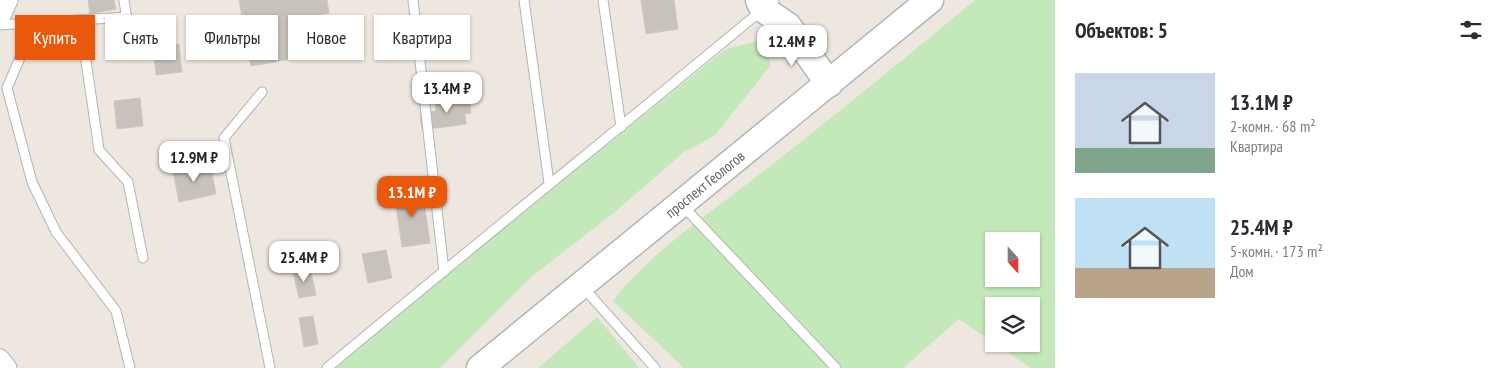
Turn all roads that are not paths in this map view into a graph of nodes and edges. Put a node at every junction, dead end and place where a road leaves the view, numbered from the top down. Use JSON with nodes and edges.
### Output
{"nodes":[{"id":1,"x":8,"y":0,"type":"edge"},
{"id":2,"x":124,"y":0,"type":"edge"},
{"id":3,"x":413,"y":0,"type":"edge"},
{"id":4,"x":524,"y":0,"type":"edge"},
{"id":5,"x":603,"y":0,"type":"edge"},
{"id":6,"x":930,"y":0,"type":"edge"},
{"id":7,"x":770,"y":2,"type":"edge"},
{"id":8,"x":126,"y":15,"type":"edge"},
{"id":9,"x":0,"y":18,"type":"edge"},
{"id":10,"x":15,"y":24,"type":"edge"},
{"id":11,"x":0,"y":25,"type":"edge"},
{"id":12,"x":18,"y":60,"type":"edge"},
{"id":13,"x":86,"y":60,"type":"edge"},
{"id":14,"x":829,"y":84,"type":"junction"},
{"id":15,"x":262,"y":92,"type":"dead end"},
{"id":16,"x":621,"y":127,"type":"junction"},
{"id":17,"x":549,"y":183,"type":"junction"},
{"id":18,"x":680,"y":203,"type":"junction"},
{"id":19,"x":143,"y":258,"type":"dead end"},
{"id":20,"x":444,"y":271,"type":"junction"},
{"id":21,"x":581,"y":285,"type":"junction"},
{"id":22,"x":0,"y":359,"type":"edge"},
{"id":23,"x":7,"y":368,"type":"edge"},
{"id":24,"x":130,"y":368,"type":"edge"},
{"id":25,"x":270,"y":368,"type":"edge"},
{"id":26,"x":327,"y":368,"type":"edge"},
{"id":27,"x":480,"y":368,"type":"edge"},
{"id":28,"x":655,"y":368,"type":"edge"},
{"id":29,"x":836,"y":368,"type":"edge"}],
"edges":[{"from":1,"to":9,"type":"street"},
{"from":2,"to":8,"type":"lane"},
{"from":3,"to":20,"type":"lane"},
{"from":4,"to":17,"type":"lane"},
{"from":5,"to":16,"type":"lane"},
{"from":6,"to":14,"type":"main road","name":"проспект Геологов"},
{"from":7,"to":14,"type":"main road"},
{"from":7,"to":16,"type":"lane"},
{"from":10,"to":11,"type":"lane"},
{"from":12,"to":24,"type":"lane"},
{"from":13,"to":19,"type":"lane"},
{"from":14,"to":18,"type":"main road","name":"проспект Геологов"},
{"from":15,"to":25,"type":"lane"},
{"from":16,"to":17,"type":"lane"},
{"from":17,"to":20,"type":"lane"},
{"from":18,"to":21,"type":"main road","name":"проспект Геологов"},
{"from":18,"to":29,"type":"lane"},
{"from":20,"to":26,"type":"lane"},
{"from":21,"to":27,"type":"main road","name":"проспект Геологов"},
{"from":21,"to":28,"type":"lane"},
{"from":22,"to":23,"type":"street"}]}
